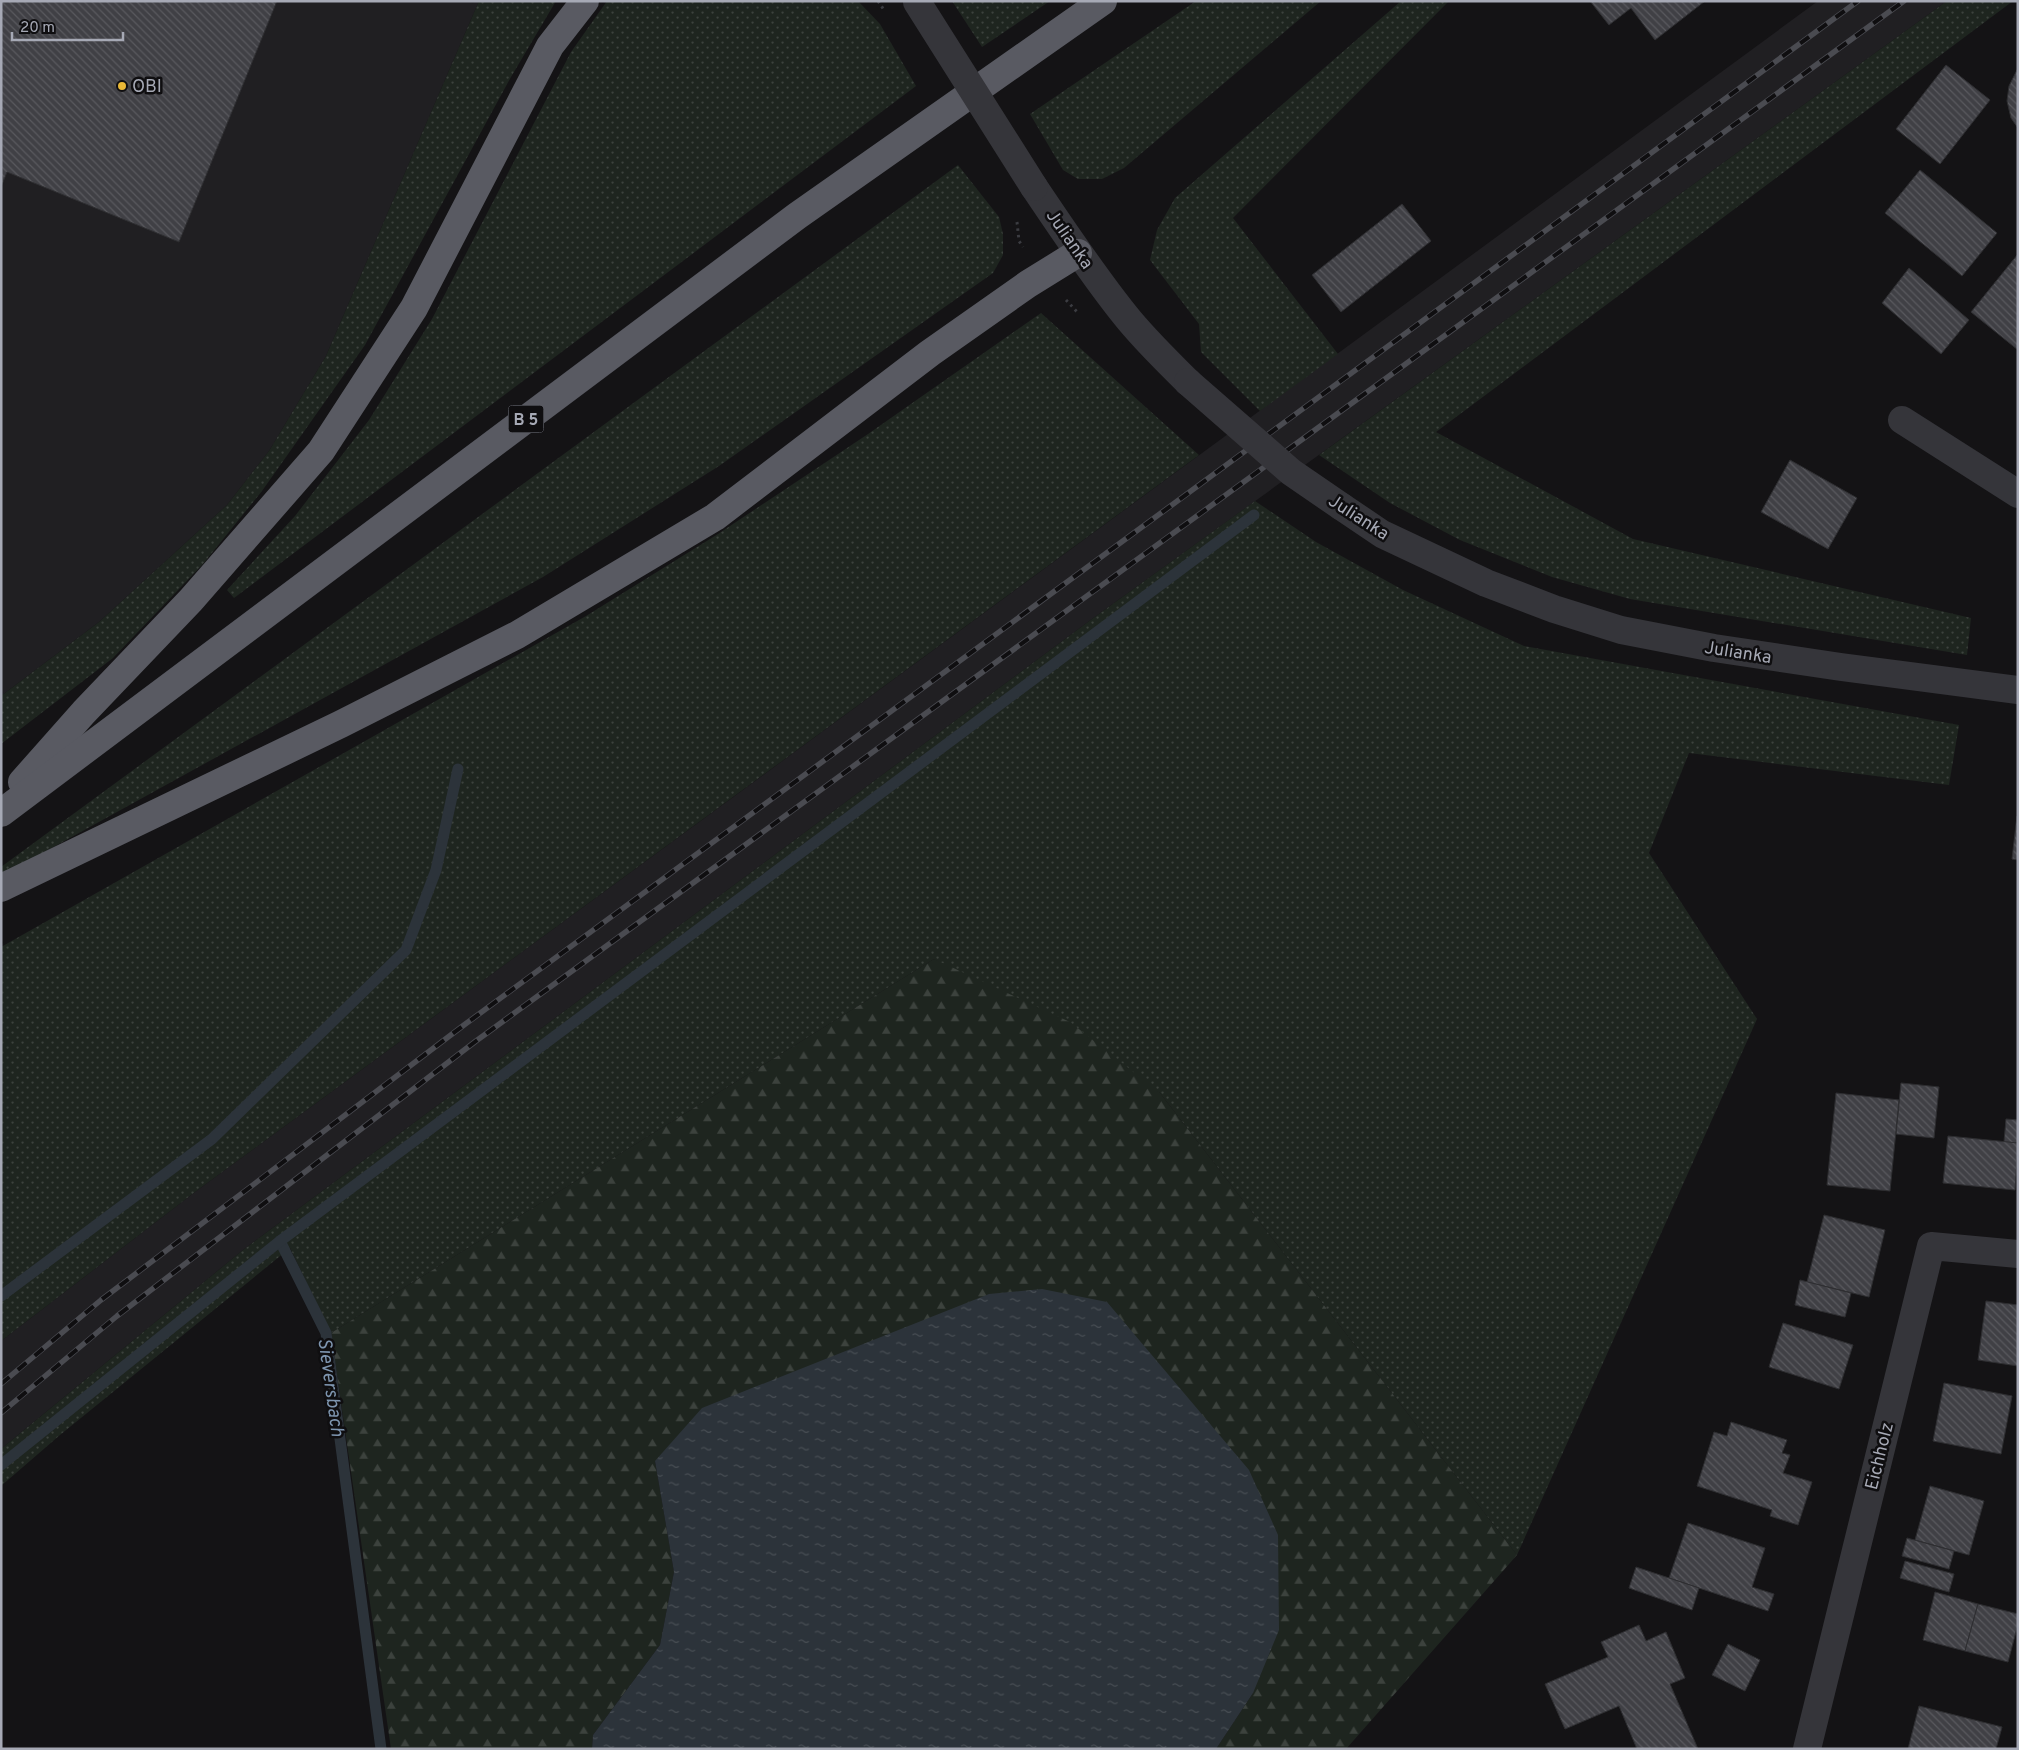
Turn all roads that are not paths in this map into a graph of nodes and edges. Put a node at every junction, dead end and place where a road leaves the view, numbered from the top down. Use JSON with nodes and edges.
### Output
{"nodes":[{"id":1,"x":585,"y":1,"type":"edge"},
{"id":2,"x":1104,"y":1,"type":"edge"},
{"id":3,"x":917,"y":2,"type":"edge"},
{"id":4,"x":1078,"y":253,"type":"junction"},
{"id":5,"x":1902,"y":420,"type":"dead end"},
{"id":6,"x":2018,"y":494,"type":"edge"},
{"id":7,"x":2018,"y":684,"type":"edge"},
{"id":8,"x":2017,"y":690,"type":"edge"},
{"id":9,"x":1,"y":806,"type":"edge"},
{"id":10,"x":1,"y":813,"type":"edge"},
{"id":11,"x":1,"y":888,"type":"edge"},
{"id":12,"x":2018,"y":1254,"type":"edge"},
{"id":13,"x":1807,"y":1749,"type":"edge"}],
"edges":[{"from":1,"to":9,"type":"highway"},
{"from":2,"to":10,"type":"highway","number":"B 5"},
{"from":3,"to":4,"type":"street","name":"Julianka","bridge":true},
{"from":4,"to":8,"type":"street","name":"Julianka","bridge":true},
{"from":4,"to":11,"type":"highway"},
{"from":5,"to":6,"type":"street"},
{"from":7,"to":8,"type":"street","name":"Julianka"},
{"from":12,"to":13,"type":"street","name":"Eichholz"}]}
